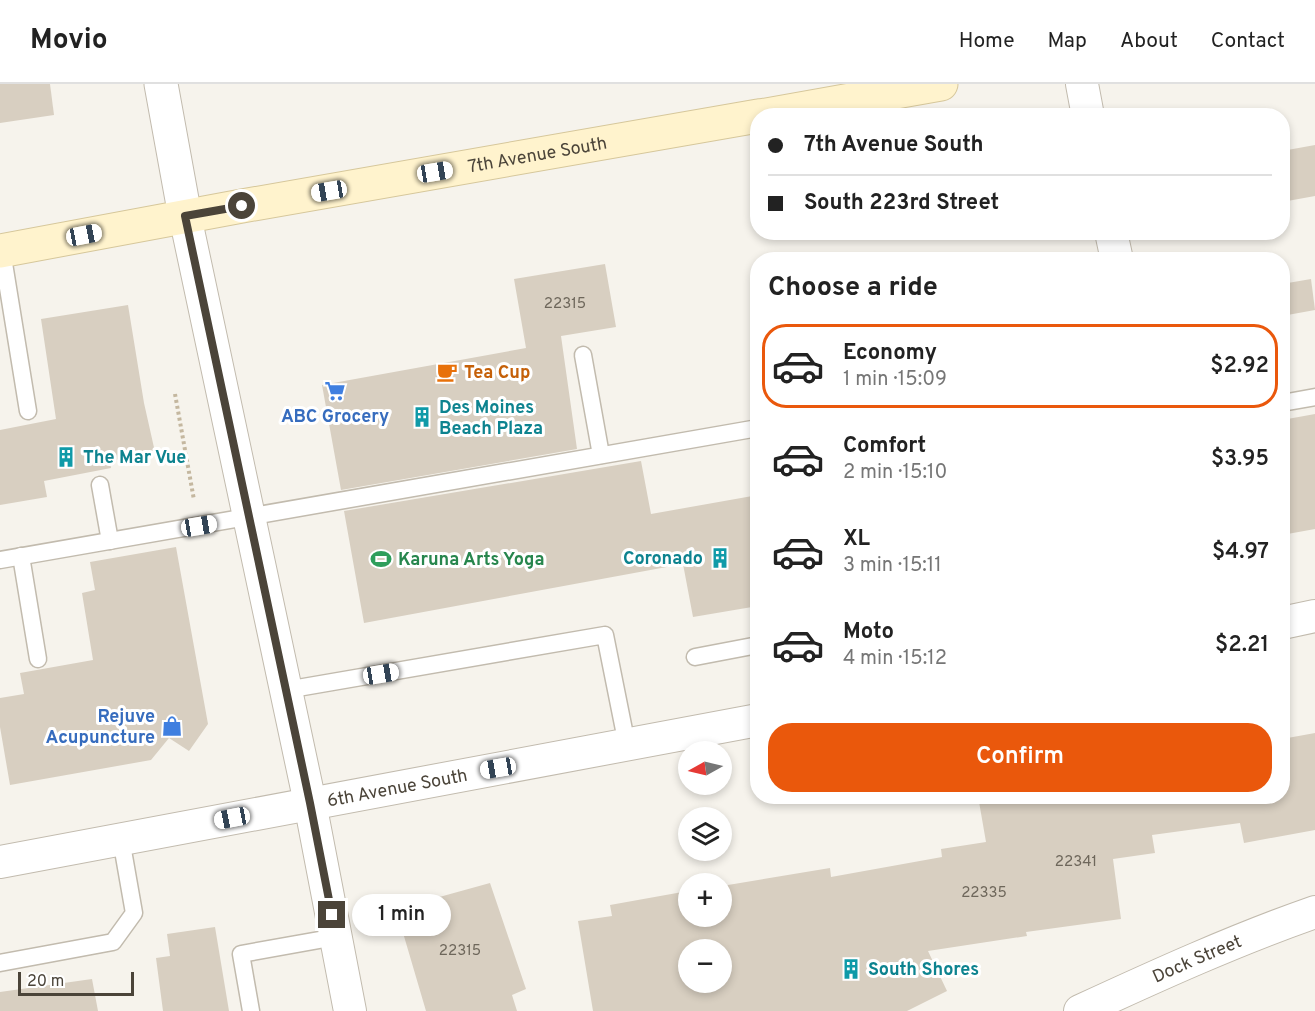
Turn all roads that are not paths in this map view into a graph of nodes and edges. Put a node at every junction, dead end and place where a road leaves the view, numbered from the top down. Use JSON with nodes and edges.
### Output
{"nodes":[{"id":1,"x":160,"y":84,"type":"edge"},
{"id":2,"x":941,"y":84,"type":"edge"},
{"id":3,"x":1082,"y":84,"type":"edge"},
{"id":4,"x":804,"y":108,"type":"edge"},
{"id":5,"x":1086,"y":108,"type":"edge"},
{"id":6,"x":750,"y":118,"type":"edge"},
{"id":7,"x":185,"y":216,"type":"junction"},
{"id":8,"x":1,"y":251,"type":"edge"},
{"id":9,"x":583,"y":355,"type":"dead end"},
{"id":10,"x":1315,"y":397,"type":"edge"},
{"id":11,"x":1290,"y":402,"type":"edge"},
{"id":12,"x":28,"y":411,"type":"dead end"},
{"id":13,"x":750,"y":429,"type":"edge"},
{"id":14,"x":601,"y":456,"type":"junction"},
{"id":15,"x":100,"y":485,"type":"dead end"},
{"id":16,"x":250,"y":517,"type":"junction"},
{"id":17,"x":110,"y":541,"type":"junction"},
{"id":18,"x":21,"y":556,"type":"junction"},
{"id":19,"x":0,"y":560,"type":"edge"},
{"id":20,"x":1315,"y":616,"type":"edge"},
{"id":21,"x":1290,"y":621,"type":"edge"},
{"id":22,"x":750,"y":647,"type":"edge"},
{"id":23,"x":695,"y":657,"type":"dead end"},
{"id":24,"x":38,"y":658,"type":"dead end"},
{"id":25,"x":286,"y":690,"type":"junction"},
{"id":26,"x":750,"y":721,"type":"edge"},
{"id":27,"x":627,"y":744,"type":"junction"},
{"id":28,"x":310,"y":803,"type":"junction"},
{"id":29,"x":121,"y":839,"type":"junction"},
{"id":30,"x":0,"y":862,"type":"edge"},
{"id":31,"x":1315,"y":912,"type":"edge"},
{"id":32,"x":336,"y":937,"type":"junction"},
{"id":33,"x":0,"y":963,"type":"edge"},
{"id":34,"x":251,"y":1011,"type":"edge"},
{"id":35,"x":350,"y":1011,"type":"edge"},
{"id":36,"x":1080,"y":1011,"type":"edge"}],
"edges":[{"from":1,"to":7,"type":"street"},
{"from":2,"to":4,"type":"main road","name":"7th Avenue South"},
{"from":3,"to":5,"type":"street"},
{"from":6,"to":7,"type":"main road","name":"7th Avenue South"},
{"from":7,"to":8,"type":"main road","name":"7th Avenue South"},
{"from":7,"to":16,"type":"street"},
{"from":8,"to":12,"type":"lane"},
{"from":9,"to":14,"type":"lane"},
{"from":10,"to":11,"type":"lane"},
{"from":13,"to":14,"type":"lane"},
{"from":14,"to":16,"type":"lane"},
{"from":15,"to":17,"type":"lane"},
{"from":16,"to":17,"type":"lane"},
{"from":16,"to":25,"type":"street"},
{"from":17,"to":18,"type":"lane"},
{"from":18,"to":19,"type":"lane"},
{"from":18,"to":24,"type":"lane"},
{"from":20,"to":21,"type":"street"},
{"from":22,"to":23,"type":"lane"},
{"from":25,"to":27,"type":"lane"},
{"from":25,"to":28,"type":"street"},
{"from":26,"to":27,"type":"street","name":"6th Avenue South"},
{"from":27,"to":28,"type":"street","name":"6th Avenue South"},
{"from":28,"to":29,"type":"street","name":"6th Avenue South"},
{"from":28,"to":32,"type":"street"},
{"from":29,"to":30,"type":"street","name":"6th Avenue South"},
{"from":29,"to":33,"type":"lane"},
{"from":31,"to":36,"type":"street","name":"Dock Street"},
{"from":32,"to":34,"type":"lane"},
{"from":32,"to":35,"type":"street"}]}
